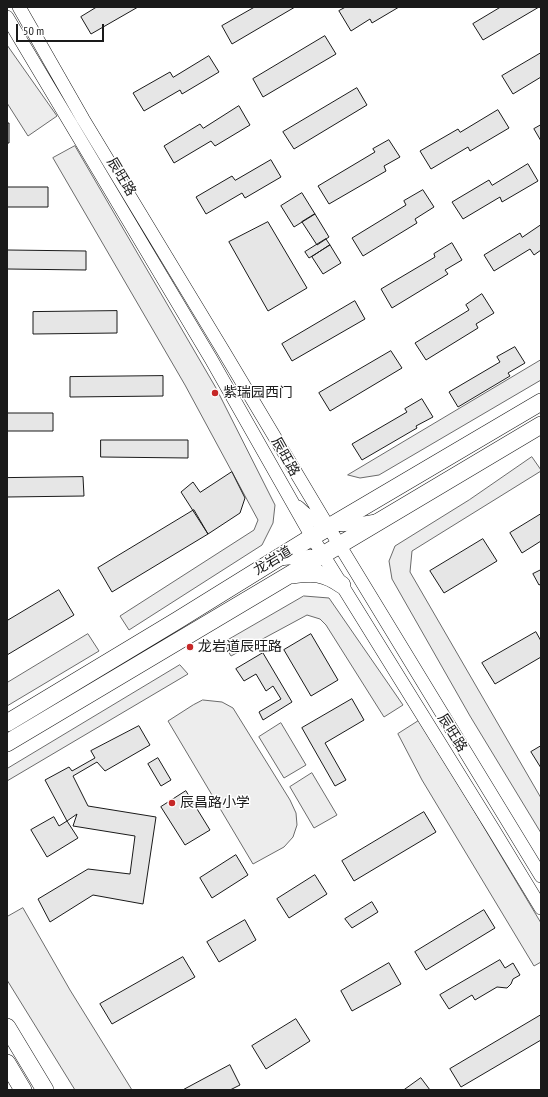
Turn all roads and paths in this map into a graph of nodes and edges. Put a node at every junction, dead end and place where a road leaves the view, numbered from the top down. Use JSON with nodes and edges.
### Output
{"nodes":[{"id":1,"x":18,"y":7,"type":"edge"},
{"id":2,"x":7,"y":17,"type":"edge"},
{"id":3,"x":541,"y":402,"type":"edge"},
{"id":4,"x":541,"y":425,"type":"edge"},
{"id":5,"x":291,"y":500,"type":"junction"},
{"id":6,"x":384,"y":519,"type":"junction"},
{"id":7,"x":330,"y":525,"type":"junction"},
{"id":8,"x":312,"y":537,"type":"junction"},
{"id":9,"x":339,"y":545,"type":"junction"},
{"id":10,"x":323,"y":556,"type":"junction"},
{"id":11,"x":274,"y":560,"type":"junction"},
{"id":12,"x":356,"y":573,"type":"junction"},
{"id":13,"x":287,"y":576,"type":"junction"},
{"id":14,"x":342,"y":585,"type":"junction"},
{"id":15,"x":7,"y":723,"type":"edge"},
{"id":16,"x":7,"y":743,"type":"edge"},
{"id":17,"x":541,"y":876,"type":"edge"},
{"id":18,"x":541,"y":908,"type":"edge"},
{"id":19,"x":7,"y":1027,"type":"edge"},
{"id":20,"x":7,"y":1063,"type":"edge"},
{"id":21,"x":23,"y":1090,"type":"edge"},
{"id":22,"x":45,"y":1090,"type":"edge"}],
"edges":[{"from":1,"to":7,"type":"street","name":"辰旺路"},
{"from":2,"to":5,"type":"street","name":"辰旺路"},
{"from":3,"to":7,"type":"main road","name":"龙岩道"},
{"from":4,"to":6,"type":"main road","name":"龙岩道"},
{"from":5,"to":7,"type":"street"},
{"from":5,"to":8,"type":"street","name":"辰旺路"},
{"from":6,"to":7,"type":"street"},
{"from":6,"to":9,"type":"main road","name":"龙岩道"},
{"from":7,"to":8,"type":"main road","name":"龙岩道"},
{"from":7,"to":9,"type":"street","name":"辰旺路"},
{"from":8,"to":10,"type":"street","name":"辰旺路"},
{"from":8,"to":11,"type":"main road","name":"龙岩道"},
{"from":9,"to":10,"type":"main road","name":"龙岩道"},
{"from":9,"to":12,"type":"street","name":"辰旺路"},
{"from":10,"to":11,"type":"street"},
{"from":10,"to":12,"type":"street"},
{"from":10,"to":13,"type":"main road","name":"龙岩道"},
{"from":10,"to":14,"type":"street","name":"辰旺路"},
{"from":11,"to":15,"type":"main road","name":"龙岩道"},
{"from":12,"to":17,"type":"street","name":"辰旺路"},
{"from":13,"to":14,"type":"main road"},
{"from":13,"to":16,"type":"main road","name":"龙岩道"},
{"from":14,"to":18,"type":"street","name":"辰旺路"},
{"from":19,"to":22,"type":"main road"},
{"from":20,"to":21,"type":"main road"}]}
